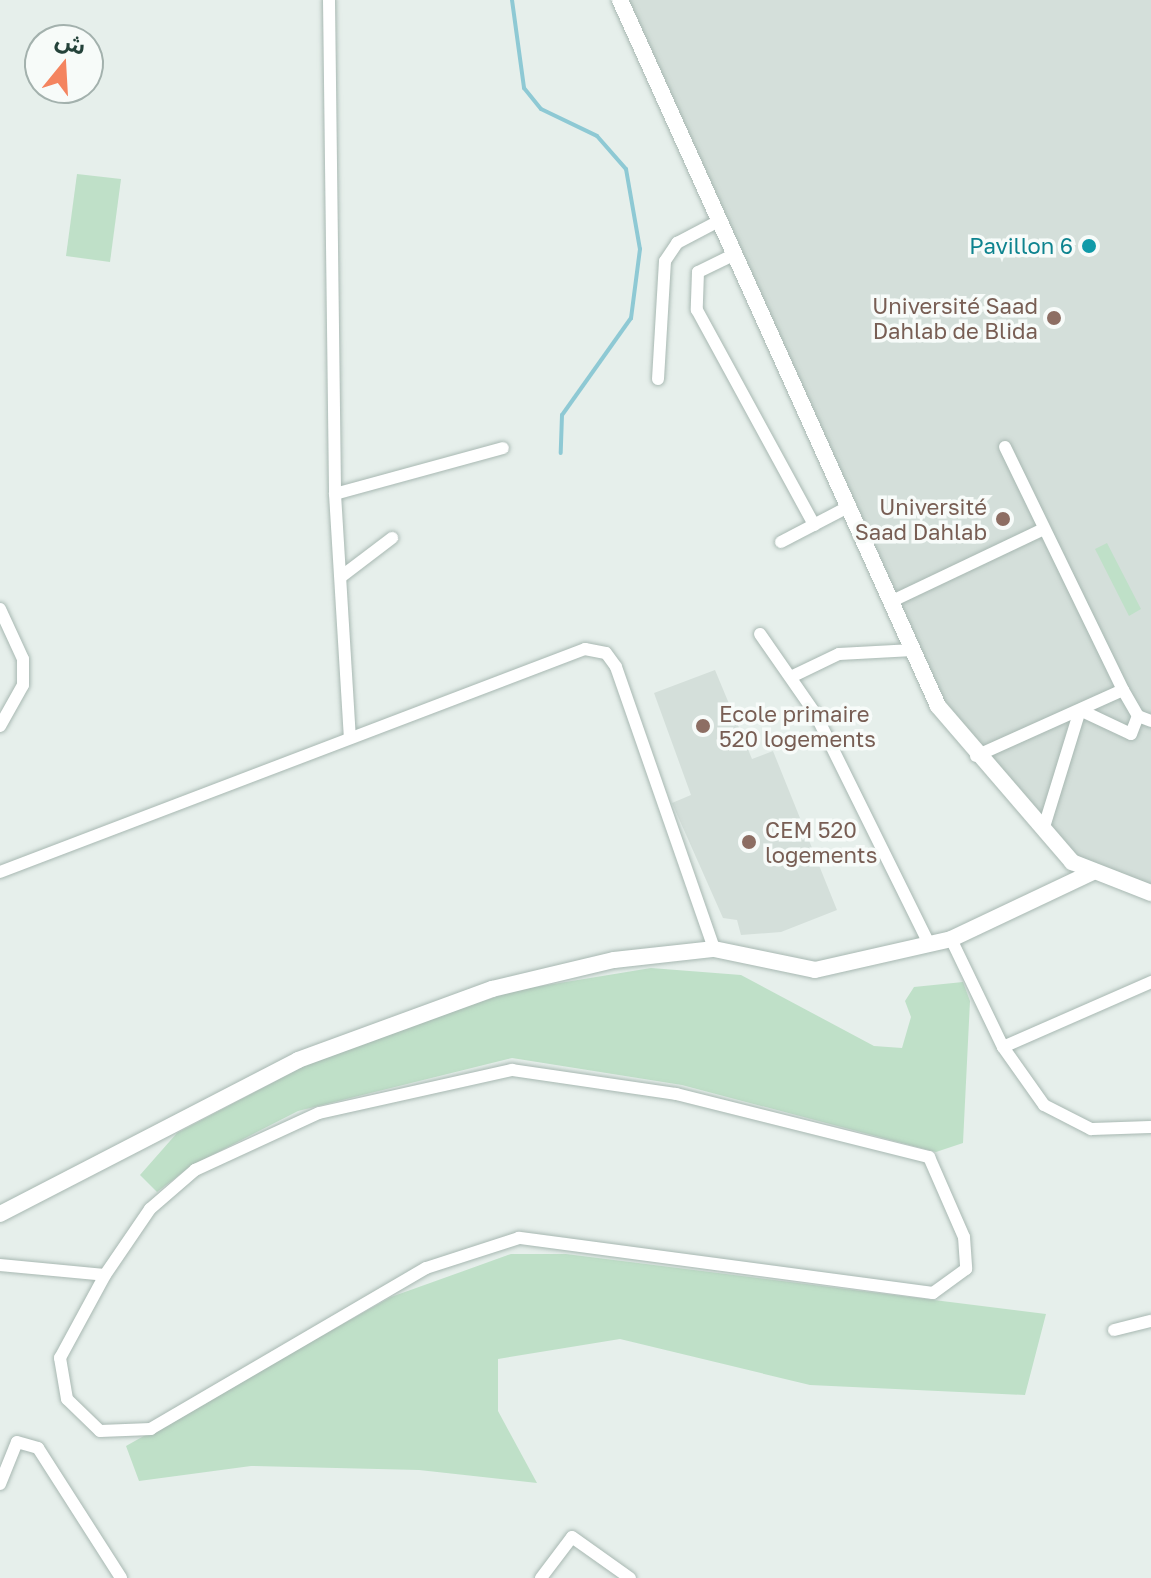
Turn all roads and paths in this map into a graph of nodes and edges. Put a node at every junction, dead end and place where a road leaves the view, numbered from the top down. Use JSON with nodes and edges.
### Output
{"nodes":[{"id":1,"x":329,"y":0,"type":"edge"},
{"id":2,"x":620,"y":0,"type":"edge"},
{"id":3,"x":715,"y":223,"type":"junction"},
{"id":4,"x":733,"y":255,"type":"junction"},
{"id":5,"x":658,"y":379,"type":"dead end"},
{"id":6,"x":1005,"y":447,"type":"dead end"},
{"id":7,"x":503,"y":448,"type":"dead end"},
{"id":8,"x":335,"y":494,"type":"junction"},
{"id":9,"x":850,"y":506,"type":"junction"},
{"id":10,"x":814,"y":525,"type":"junction"},
{"id":11,"x":1044,"y":529,"type":"junction"},
{"id":12,"x":392,"y":538,"type":"dead end"},
{"id":13,"x":781,"y":542,"type":"dead end"},
{"id":14,"x":342,"y":576,"type":"junction"},
{"id":15,"x":890,"y":602,"type":"junction"},
{"id":16,"x":0,"y":609,"type":"edge"},
{"id":17,"x":760,"y":634,"type":"dead end"},
{"id":18,"x":913,"y":650,"type":"junction"},
{"id":19,"x":793,"y":676,"type":"junction"},
{"id":20,"x":1123,"y":690,"type":"junction"},
{"id":21,"x":1080,"y":710,"type":"junction"},
{"id":22,"x":1145,"y":719,"type":"edge"},
{"id":23,"x":0,"y":726,"type":"edge"},
{"id":24,"x":350,"y":738,"type":"junction"},
{"id":25,"x":976,"y":756,"type":"junction"},
{"id":26,"x":1044,"y":827,"type":"junction"},
{"id":27,"x":0,"y":872,"type":"edge"},
{"id":28,"x":1093,"y":872,"type":"junction"},
{"id":29,"x":1151,"y":893,"type":"edge"},
{"id":30,"x":951,"y":939,"type":"junction"},
{"id":31,"x":929,"y":944,"type":"junction"},
{"id":32,"x":714,"y":949,"type":"junction"},
{"id":33,"x":1151,"y":982,"type":"edge"},
{"id":34,"x":1003,"y":1047,"type":"junction"},
{"id":35,"x":1151,"y":1127,"type":"edge"},
{"id":36,"x":0,"y":1214,"type":"edge"},
{"id":37,"x":0,"y":1265,"type":"edge"},
{"id":38,"x":105,"y":1275,"type":"junction"},
{"id":39,"x":1151,"y":1321,"type":"edge"},
{"id":40,"x":1114,"y":1330,"type":"dead end"},
{"id":41,"x":0,"y":1484,"type":"edge"},
{"id":42,"x":121,"y":1578,"type":"edge"},
{"id":43,"x":541,"y":1578,"type":"edge"},
{"id":44,"x":630,"y":1578,"type":"edge"}],
"edges":[{"from":1,"to":8,"type":"street"},
{"from":2,"to":3,"type":"street"},
{"from":3,"to":4,"type":"street"},
{"from":3,"to":5,"type":"street"},
{"from":4,"to":9,"type":"street"},
{"from":4,"to":10,"type":"street"},
{"from":6,"to":11,"type":"street"},
{"from":7,"to":8,"type":"street"},
{"from":8,"to":14,"type":"street"},
{"from":9,"to":10,"type":"street"},
{"from":9,"to":15,"type":"street"},
{"from":10,"to":13,"type":"street"},
{"from":11,"to":15,"type":"street"},
{"from":11,"to":20,"type":"street"},
{"from":12,"to":14,"type":"street"},
{"from":14,"to":24,"type":"street"},
{"from":15,"to":18,"type":"street"},
{"from":16,"to":23,"type":"street"},
{"from":17,"to":19,"type":"street"},
{"from":18,"to":19,"type":"street"},
{"from":18,"to":25,"type":"street"},
{"from":19,"to":31,"type":"street"},
{"from":20,"to":21,"type":"street"},
{"from":20,"to":22,"type":"street"},
{"from":21,"to":22,"type":"street"},
{"from":21,"to":25,"type":"street"},
{"from":21,"to":26,"type":"street"},
{"from":24,"to":27,"type":"street"},
{"from":24,"to":32,"type":"street"},
{"from":25,"to":26,"type":"street"},
{"from":26,"to":28,"type":"street"},
{"from":28,"to":29,"type":"street"},
{"from":28,"to":30,"type":"street"},
{"from":30,"to":31,"type":"street"},
{"from":30,"to":34,"type":"street"},
{"from":31,"to":32,"type":"street"},
{"from":32,"to":36,"type":"street"},
{"from":33,"to":34,"type":"street"},
{"from":34,"to":35,"type":"street"},
{"from":37,"to":38,"type":"street"},
{"from":38,"to":38,"type":"street"},
{"from":39,"to":40,"type":"street"},
{"from":41,"to":42,"type":"street"},
{"from":43,"to":44,"type":"street"}]}
